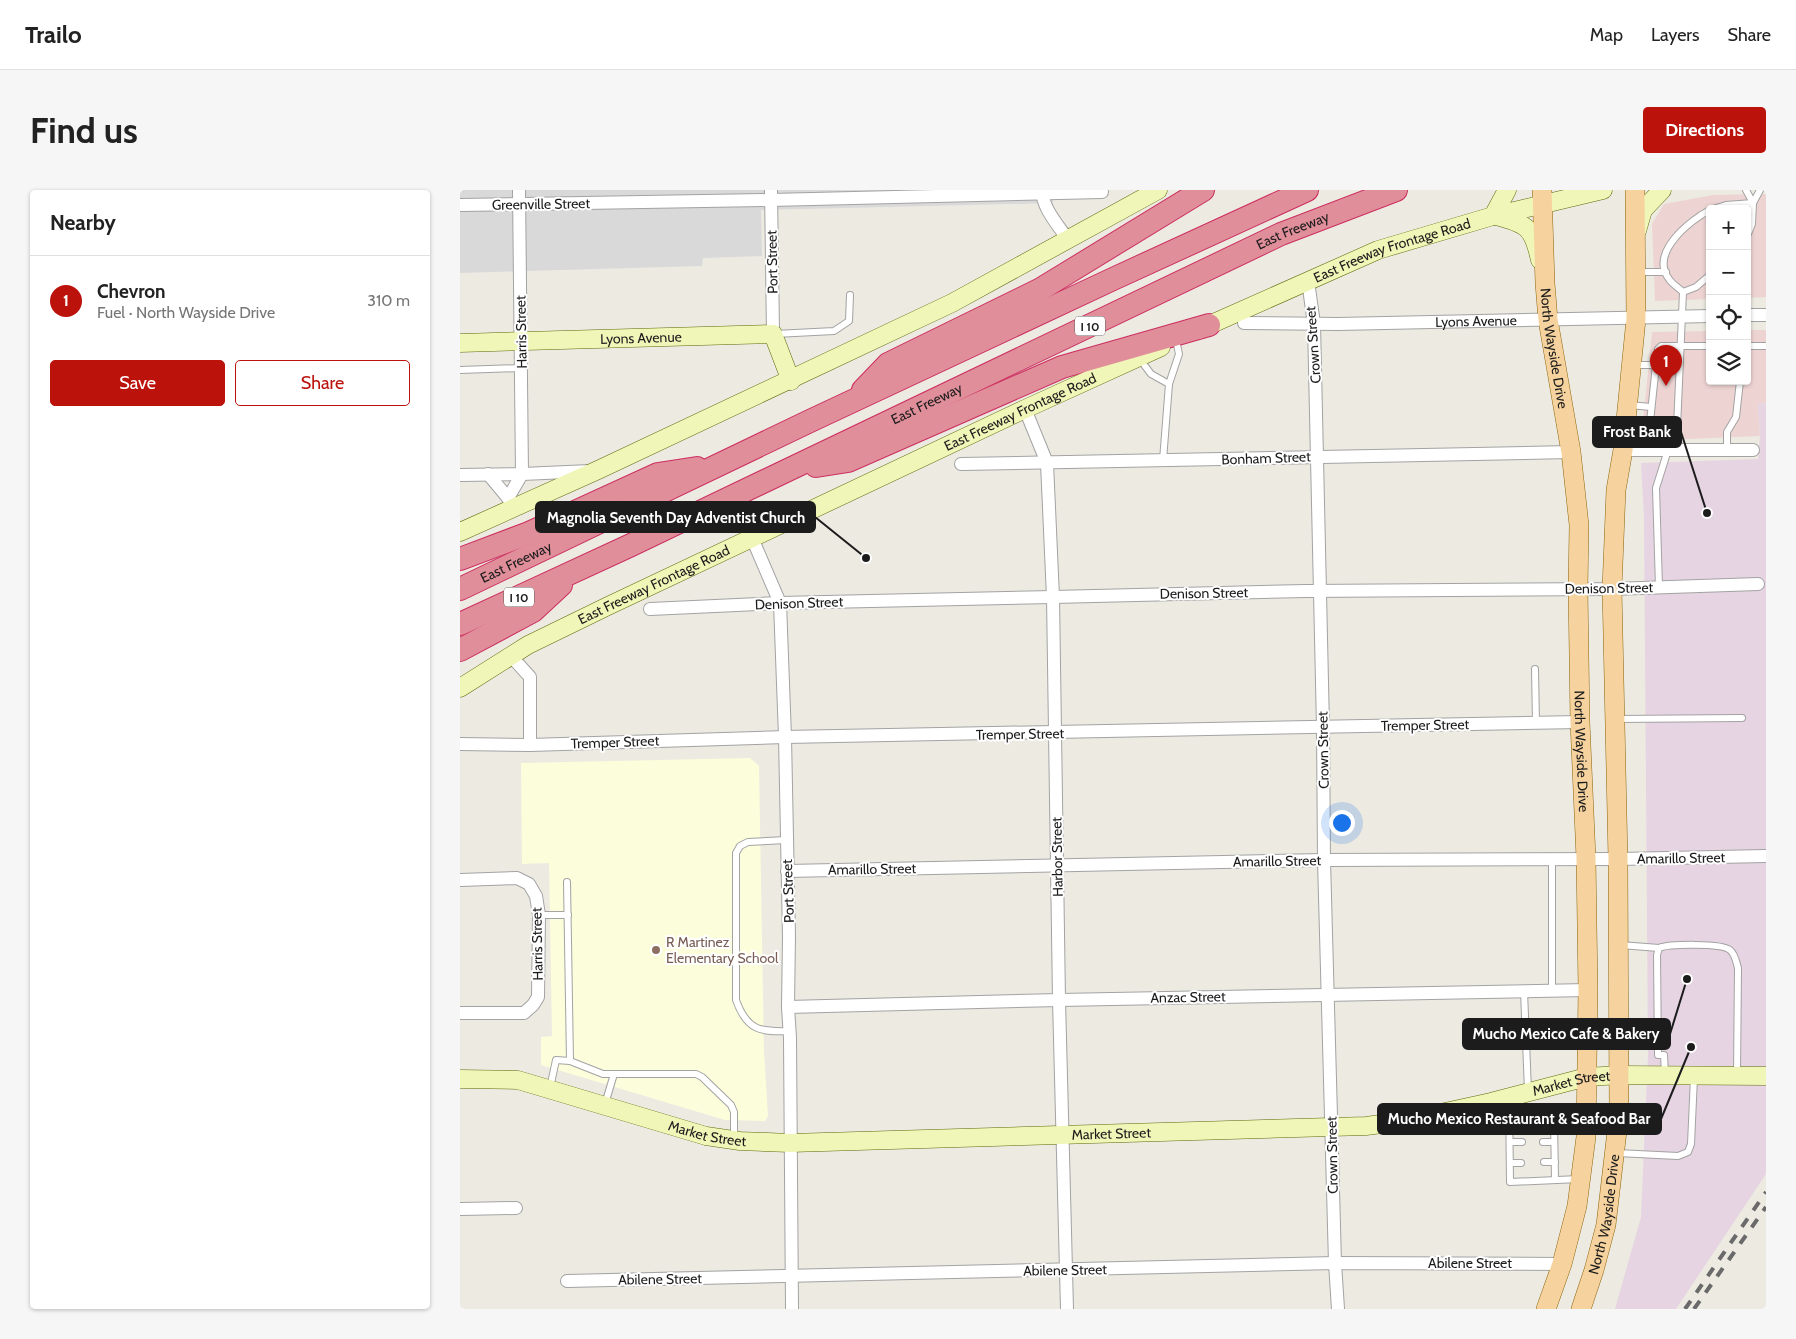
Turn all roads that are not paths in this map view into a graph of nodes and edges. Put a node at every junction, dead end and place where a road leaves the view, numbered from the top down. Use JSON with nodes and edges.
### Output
{"nodes":[{"id":1,"x":519,"y":190,"type":"edge"},
{"id":2,"x":1158,"y":190,"type":"edge"},
{"id":3,"x":1203,"y":190,"type":"edge"},
{"id":4,"x":1307,"y":190,"type":"edge"},
{"id":5,"x":1396,"y":190,"type":"edge"},
{"id":6,"x":1507,"y":190,"type":"edge"},
{"id":7,"x":1603,"y":190,"type":"edge"},
{"id":8,"x":1634,"y":190,"type":"edge"},
{"id":9,"x":1662,"y":190,"type":"edge"},
{"id":10,"x":1746,"y":190,"type":"edge"},
{"id":11,"x":1760,"y":190,"type":"edge"},
{"id":12,"x":1042,"y":192,"type":"edge"},
{"id":13,"x":1102,"y":192,"type":"dead end"},
{"id":14,"x":771,"y":195,"type":"edge"},
{"id":15,"x":1542,"y":197,"type":"edge"},
{"id":16,"x":1753,"y":203,"type":"junction"},
{"id":17,"x":519,"y":204,"type":"junction"},
{"id":18,"x":460,"y":205,"type":"edge"},
{"id":19,"x":1735,"y":205,"type":"edge"},
{"id":20,"x":1706,"y":212,"type":"edge"},
{"id":21,"x":1493,"y":216,"type":"junction"},
{"id":22,"x":1751,"y":226,"type":"edge"},
{"id":23,"x":1635,"y":236,"type":"junction"},
{"id":24,"x":1068,"y":240,"type":"junction"},
{"id":25,"x":1636,"y":272,"type":"junction"},
{"id":26,"x":1666,"y":272,"type":"junction"},
{"id":27,"x":1706,"y":278,"type":"edge"},
{"id":28,"x":1308,"y":281,"type":"junction"},
{"id":29,"x":1545,"y":283,"type":"junction"},
{"id":30,"x":1684,"y":292,"type":"junction"},
{"id":31,"x":850,"y":295,"type":"dead end"},
{"id":32,"x":1751,"y":315,"type":"edge"},
{"id":33,"x":1766,"y":315,"type":"edge"},
{"id":34,"x":1706,"y":316,"type":"edge"},
{"id":35,"x":1683,"y":317,"type":"junction"},
{"id":36,"x":1636,"y":319,"type":"junction"},
{"id":37,"x":1548,"y":320,"type":"junction"},
{"id":38,"x":1244,"y":323,"type":"dead end"},
{"id":39,"x":1314,"y":324,"type":"junction"},
{"id":40,"x":1209,"y":325,"type":"junction"},
{"id":41,"x":773,"y":334,"type":"junction"},
{"id":42,"x":522,"y":340,"type":"junction"},
{"id":43,"x":1176,"y":340,"type":"junction"},
{"id":44,"x":460,"y":343,"type":"edge"},
{"id":45,"x":1681,"y":346,"type":"junction"},
{"id":46,"x":1706,"y":346,"type":"edge"},
{"id":47,"x":1751,"y":346,"type":"edge"},
{"id":48,"x":1766,"y":346,"type":"edge"},
{"id":49,"x":1138,"y":357,"type":"junction"},
{"id":50,"x":1632,"y":365,"type":"junction"},
{"id":51,"x":1656,"y":365,"type":"junction"},
{"id":52,"x":522,"y":368,"type":"junction"},
{"id":53,"x":460,"y":370,"type":"edge"},
{"id":54,"x":791,"y":381,"type":"junction"},
{"id":55,"x":1169,"y":384,"type":"junction"},
{"id":56,"x":1740,"y":385,"type":"edge"},
{"id":57,"x":851,"y":402,"type":"junction"},
{"id":58,"x":1628,"y":405,"type":"junction"},
{"id":59,"x":1651,"y":407,"type":"junction"},
{"id":60,"x":1025,"y":409,"type":"junction"},
{"id":61,"x":1677,"y":427,"type":"junction"},
{"id":62,"x":1624,"y":450,"type":"junction"},
{"id":63,"x":1673,"y":450,"type":"junction"},
{"id":64,"x":1726,"y":450,"type":"junction"},
{"id":65,"x":1753,"y":450,"type":"dead end"},
{"id":66,"x":1571,"y":452,"type":"junction"},
{"id":67,"x":1317,"y":456,"type":"junction"},
{"id":68,"x":1163,"y":460,"type":"junction"},
{"id":69,"x":1047,"y":463,"type":"junction"},
{"id":70,"x":720,"y":464,"type":"junction"},
{"id":71,"x":961,"y":464,"type":"dead end"},
{"id":72,"x":598,"y":470,"type":"junction"},
{"id":73,"x":788,"y":471,"type":"junction"},
{"id":74,"x":488,"y":474,"type":"junction"},
{"id":75,"x":522,"y":474,"type":"junction"},
{"id":76,"x":460,"y":475,"type":"edge"},
{"id":77,"x":510,"y":503,"type":"junction"},
{"id":78,"x":460,"y":532,"type":"edge"},
{"id":79,"x":752,"y":538,"type":"junction"},
{"id":80,"x":460,"y":559,"type":"edge"},
{"id":81,"x":578,"y":570,"type":"junction"},
{"id":82,"x":1758,"y":584,"type":"dead end"},
{"id":83,"x":1659,"y":587,"type":"junction"},
{"id":84,"x":460,"y":589,"type":"edge"},
{"id":85,"x":1578,"y":589,"type":"junction"},
{"id":86,"x":1612,"y":589,"type":"junction"},
{"id":87,"x":1320,"y":591,"type":"junction"},
{"id":88,"x":1053,"y":597,"type":"junction"},
{"id":89,"x":780,"y":603,"type":"junction"},
{"id":90,"x":650,"y":609,"type":"dead end"},
{"id":91,"x":460,"y":624,"type":"edge"},
{"id":92,"x":460,"y":650,"type":"edge"},
{"id":93,"x":511,"y":656,"type":"junction"},
{"id":94,"x":1535,"y":669,"type":"dead end"},
{"id":95,"x":460,"y":688,"type":"edge"},
{"id":96,"x":1742,"y":718,"type":"dead end"},
{"id":97,"x":1616,"y":720,"type":"junction"},
{"id":98,"x":1580,"y":722,"type":"junction"},
{"id":99,"x":1536,"y":723,"type":"junction"},
{"id":100,"x":1323,"y":727,"type":"junction"},
{"id":101,"x":1055,"y":733,"type":"junction"},
{"id":102,"x":785,"y":737,"type":"junction"},
{"id":103,"x":460,"y":744,"type":"edge"},
{"id":104,"x":530,"y":745,"type":"junction"},
{"id":105,"x":786,"y":840,"type":"junction"},
{"id":106,"x":1766,"y":856,"type":"edge"},
{"id":107,"x":1552,"y":858,"type":"junction"},
{"id":108,"x":1586,"y":858,"type":"junction"},
{"id":109,"x":1618,"y":859,"type":"junction"},
{"id":110,"x":1324,"y":860,"type":"junction"},
{"id":111,"x":1058,"y":864,"type":"junction"},
{"id":112,"x":787,"y":871,"type":"junction"},
{"id":113,"x":460,"y":880,"type":"edge"},
{"id":114,"x":568,"y":882,"type":"dead end"},
{"id":115,"x":539,"y":915,"type":"junction"},
{"id":116,"x":568,"y":915,"type":"junction"},
{"id":117,"x":1619,"y":945,"type":"junction"},
{"id":118,"x":1659,"y":948,"type":"junction"},
{"id":119,"x":1588,"y":990,"type":"junction"},
{"id":120,"x":1524,"y":991,"type":"junction"},
{"id":121,"x":1552,"y":991,"type":"junction"},
{"id":122,"x":1327,"y":995,"type":"junction"},
{"id":123,"x":1059,"y":1000,"type":"junction"},
{"id":124,"x":788,"y":1007,"type":"junction"},
{"id":125,"x":460,"y":1013,"type":"edge"},
{"id":126,"x":790,"y":1031,"type":"junction"},
{"id":127,"x":570,"y":1061,"type":"junction"},
{"id":128,"x":614,"y":1074,"type":"junction"},
{"id":129,"x":1620,"y":1075,"type":"junction"},
{"id":130,"x":1665,"y":1076,"type":"junction"},
{"id":131,"x":1694,"y":1076,"type":"junction"},
{"id":132,"x":1737,"y":1076,"type":"junction"},
{"id":133,"x":1766,"y":1076,"type":"edge"},
{"id":134,"x":1587,"y":1077,"type":"junction"},
{"id":135,"x":460,"y":1079,"type":"edge"},
{"id":136,"x":549,"y":1089,"type":"junction"},
{"id":137,"x":1528,"y":1092,"type":"junction"},
{"id":138,"x":1509,"y":1098,"type":"junction"},
{"id":139,"x":605,"y":1106,"type":"junction"},
{"id":140,"x":1509,"y":1122,"type":"junction"},
{"id":141,"x":1332,"y":1127,"type":"junction"},
{"id":142,"x":1063,"y":1134,"type":"junction"},
{"id":143,"x":734,"y":1140,"type":"junction"},
{"id":144,"x":1510,"y":1142,"type":"junction"},
{"id":145,"x":1522,"y":1142,"type":"dead end"},
{"id":146,"x":1544,"y":1142,"type":"dead end"},
{"id":147,"x":1554,"y":1142,"type":"junction"},
{"id":148,"x":790,"y":1143,"type":"junction"},
{"id":149,"x":1615,"y":1152,"type":"junction"},
{"id":150,"x":1544,"y":1162,"type":"dead end"},
{"id":151,"x":1555,"y":1162,"type":"junction"},
{"id":152,"x":1510,"y":1163,"type":"junction"},
{"id":153,"x":1521,"y":1163,"type":"dead end"},
{"id":154,"x":1581,"y":1179,"type":"junction"},
{"id":155,"x":1555,"y":1180,"type":"junction"},
{"id":156,"x":516,"y":1208,"type":"dead end"},
{"id":157,"x":460,"y":1209,"type":"edge"},
{"id":158,"x":1335,"y":1263,"type":"junction"},
{"id":159,"x":1562,"y":1264,"type":"junction"},
{"id":160,"x":1066,"y":1270,"type":"junction"},
{"id":161,"x":791,"y":1276,"type":"junction"},
{"id":162,"x":567,"y":1281,"type":"dead end"},
{"id":163,"x":792,"y":1309,"type":"edge"},
{"id":164,"x":1067,"y":1309,"type":"edge"},
{"id":165,"x":1338,"y":1309,"type":"edge"},
{"id":166,"x":1546,"y":1309,"type":"edge"},
{"id":167,"x":1581,"y":1309,"type":"edge"}],
"edges":[{"from":1,"to":17,"type":"street","name":"Harris Street"},
{"from":2,"to":24,"type":"main road"},
{"from":3,"to":57,"type":"highway"},
{"from":4,"to":57,"type":"highway","name":"East Freeway","number":"I 10"},
{"from":5,"to":73,"type":"highway","name":"East Freeway","number":"I 10"},
{"from":6,"to":21,"type":"main road"},
{"from":7,"to":15,"type":"main road","name":"East Freeway Frontage Road"},
{"from":8,"to":23,"type":"main road","name":"North Wayside Drive"},
{"from":9,"to":23,"type":"main road"},
{"from":10,"to":16,"type":"lane"},
{"from":11,"to":16,"type":"lane"},
{"from":12,"to":13,"type":"street","name":"Greenville Street"},
{"from":12,"to":14,"type":"street","name":"Greenville Street"},
{"from":12,"to":24,"type":"street"},
{"from":14,"to":17,"type":"street","name":"Greenville Street"},
{"from":14,"to":41,"type":"street","name":"Port Street"},
{"from":15,"to":21,"type":"main road","name":"East Freeway Frontage Road"},
{"from":15,"to":29,"type":"main road","name":"North Wayside Drive"},
{"from":16,"to":19,"type":"lane"},
{"from":16,"to":22,"type":"lane"},
{"from":17,"to":18,"type":"street","name":"Greenville Street"},
{"from":17,"to":42,"type":"street","name":"Harris Street"},
{"from":20,"to":26,"type":"lane"},
{"from":21,"to":28,"type":"main road","name":"East Freeway Frontage Road"},
{"from":21,"to":29,"type":"main road"},
{"from":23,"to":25,"type":"main road","name":"North Wayside Drive"},
{"from":24,"to":54,"type":"main road"},
{"from":25,"to":26,"type":"lane"},
{"from":25,"to":36,"type":"main road","name":"North Wayside Drive"},
{"from":26,"to":30,"type":"lane"},
{"from":27,"to":30,"type":"lane"},
{"from":28,"to":39,"type":"street","name":"Crown Street"},
{"from":28,"to":40,"type":"main road","name":"East Freeway Frontage Road"},
{"from":29,"to":37,"type":"main road","name":"North Wayside Drive"},
{"from":30,"to":35,"type":"lane"},
{"from":31,"to":41,"type":"lane"},
{"from":32,"to":33,"type":"street"},
{"from":34,"to":35,"type":"street","name":"Lyons Avenue"},
{"from":35,"to":36,"type":"street","name":"Lyons Avenue"},
{"from":35,"to":45,"type":"lane"},
{"from":36,"to":37,"type":"street","name":"Lyons Avenue"},
{"from":36,"to":50,"type":"main road","name":"North Wayside Drive"},
{"from":37,"to":39,"type":"street","name":"Lyons Avenue"},
{"from":37,"to":66,"type":"main road","name":"North Wayside Drive"},
{"from":38,"to":39,"type":"street","name":"Lyons Avenue"},
{"from":39,"to":67,"type":"street","name":"Crown Street"},
{"from":40,"to":43,"type":"main road","name":"East Freeway Frontage Road"},
{"from":40,"to":73,"type":"highway"},
{"from":41,"to":42,"type":"main road","name":"Lyons Avenue"},
{"from":41,"to":54,"type":"main road"},
{"from":42,"to":44,"type":"main road","name":"Lyons Avenue"},
{"from":42,"to":52,"type":"street","name":"Harris Street"},
{"from":43,"to":49,"type":"main road","name":"East Freeway Frontage Road"},
{"from":43,"to":55,"type":"lane"},
{"from":45,"to":46,"type":"lane"},
{"from":45,"to":51,"type":"lane"},
{"from":45,"to":61,"type":"lane"},
{"from":47,"to":48,"type":"lane"},
{"from":49,"to":55,"type":"lane"},
{"from":49,"to":60,"type":"main road","name":"East Freeway Frontage Road"},
{"from":50,"to":51,"type":"lane"},
{"from":50,"to":58,"type":"main road","name":"North Wayside Drive"},
{"from":51,"to":59,"type":"lane"},
{"from":52,"to":53,"type":"lane"},
{"from":52,"to":75,"type":"street","name":"Harris Street"},
{"from":54,"to":72,"type":"main road"},
{"from":55,"to":68,"type":"lane"},
{"from":56,"to":64,"type":"lane"},
{"from":57,"to":70,"type":"highway","name":"East Freeway","number":"I 10"},
{"from":58,"to":59,"type":"lane"},
{"from":58,"to":62,"type":"main road","name":"North Wayside Drive"},
{"from":59,"to":61,"type":"lane"},
{"from":60,"to":69,"type":"street","name":"Harbor Street"},
{"from":60,"to":79,"type":"main road","name":"East Freeway Frontage Road"},
{"from":61,"to":63,"type":"lane"},
{"from":62,"to":63,"type":"street"},
{"from":62,"to":86,"type":"main road","name":"North Wayside Drive"},
{"from":63,"to":64,"type":"street"},
{"from":63,"to":83,"type":"lane"},
{"from":64,"to":65,"type":"street"},
{"from":66,"to":67,"type":"street","name":"Bonham Street"},
{"from":66,"to":85,"type":"main road","name":"North Wayside Drive"},
{"from":67,"to":68,"type":"street","name":"Bonham Street"},
{"from":67,"to":87,"type":"street","name":"Crown Street"},
{"from":68,"to":69,"type":"street","name":"Bonham Street"},
{"from":69,"to":71,"type":"street","name":"Bonham Street"},
{"from":69,"to":88,"type":"street","name":"Harbor Street"},
{"from":70,"to":80,"type":"highway"},
{"from":70,"to":84,"type":"highway","name":"East Freeway","number":"I 10"},
{"from":72,"to":75,"type":"street"},
{"from":72,"to":77,"type":"main road"},
{"from":73,"to":81,"type":"highway","name":"East Freeway","number":"I 10"},
{"from":74,"to":75,"type":"street"},
{"from":74,"to":76,"type":"street"},
{"from":74,"to":77,"type":"street"},
{"from":75,"to":77,"type":"street"},
{"from":77,"to":78,"type":"main road"},
{"from":79,"to":89,"type":"street","name":"Port Street"},
{"from":79,"to":93,"type":"main road","name":"East Freeway Frontage Road"},
{"from":81,"to":91,"type":"highway","name":"East Freeway","number":"I 10"},
{"from":81,"to":92,"type":"highway"},
{"from":82,"to":83,"type":"street","name":"Denison Street"},
{"from":83,"to":86,"type":"street","name":"Denison Street"},
{"from":85,"to":86,"type":"street","name":"Denison Street"},
{"from":85,"to":87,"type":"street","name":"Denison Street"},
{"from":85,"to":98,"type":"main road","name":"North Wayside Drive"},
{"from":86,"to":97,"type":"main road","name":"North Wayside Drive"},
{"from":87,"to":88,"type":"street","name":"Denison Street"},
{"from":87,"to":100,"type":"street","name":"Crown Street"},
{"from":88,"to":89,"type":"street","name":"Denison Street"},
{"from":88,"to":101,"type":"street","name":"Harbor Street"},
{"from":89,"to":90,"type":"street","name":"Denison Street"},
{"from":89,"to":102,"type":"street","name":"Port Street"},
{"from":93,"to":95,"type":"main road","name":"East Freeway Frontage Road"},
{"from":93,"to":104,"type":"street"},
{"from":94,"to":99,"type":"lane"},
{"from":96,"to":97,"type":"lane"},
{"from":97,"to":109,"type":"main road","name":"North Wayside Drive"},
{"from":98,"to":99,"type":"street","name":"Tremper Street"},
{"from":98,"to":108,"type":"main road","name":"North Wayside Drive"},
{"from":99,"to":100,"type":"street","name":"Tremper Street"},
{"from":100,"to":101,"type":"street","name":"Tremper Street"},
{"from":100,"to":110,"type":"street","name":"Crown Street"},
{"from":101,"to":102,"type":"street","name":"Tremper Street"},
{"from":101,"to":111,"type":"street","name":"Harbor Street"},
{"from":102,"to":104,"type":"street","name":"Tremper Street"},
{"from":102,"to":105,"type":"street","name":"Port Street"},
{"from":103,"to":104,"type":"street","name":"Tremper Street"},
{"from":105,"to":112,"type":"street","name":"Port Street"},
{"from":105,"to":126,"type":"lane"},
{"from":106,"to":109,"type":"street","name":"Amarillo Street"},
{"from":107,"to":108,"type":"street","name":"Amarillo Street"},
{"from":107,"to":110,"type":"street","name":"Amarillo Street"},
{"from":107,"to":121,"type":"lane"},
{"from":108,"to":109,"type":"street","name":"Amarillo Street"},
{"from":108,"to":119,"type":"main road","name":"North Wayside Drive"},
{"from":109,"to":117,"type":"main road","name":"North Wayside Drive"},
{"from":110,"to":111,"type":"street","name":"Amarillo Street"},
{"from":110,"to":122,"type":"street","name":"Crown Street"},
{"from":111,"to":112,"type":"street","name":"Amarillo Street"},
{"from":111,"to":123,"type":"street","name":"Harbor Street"},
{"from":112,"to":124,"type":"street","name":"Port Street"},
{"from":113,"to":115,"type":"street","name":"Harris Street"},
{"from":114,"to":116,"type":"lane"},
{"from":115,"to":116,"type":"lane"},
{"from":115,"to":125,"type":"street","name":"Harris Street"},
{"from":116,"to":127,"type":"lane"},
{"from":117,"to":118,"type":"lane"},
{"from":117,"to":129,"type":"main road","name":"North Wayside Drive"},
{"from":118,"to":130,"type":"lane"},
{"from":118,"to":132,"type":"lane"},
{"from":119,"to":121,"type":"street","name":"Anzac Street"},
{"from":119,"to":134,"type":"main road","name":"North Wayside Drive"},
{"from":120,"to":121,"type":"street","name":"Anzac Street"},
{"from":120,"to":122,"type":"street","name":"Anzac Street"},
{"from":120,"to":137,"type":"lane"},
{"from":122,"to":123,"type":"street","name":"Anzac Street"},
{"from":122,"to":141,"type":"street","name":"Crown Street"},
{"from":123,"to":124,"type":"street","name":"Anzac Street"},
{"from":123,"to":142,"type":"street","name":"Harbor Street"},
{"from":124,"to":126,"type":"street","name":"Port Street"},
{"from":126,"to":148,"type":"street","name":"Port Street"},
{"from":127,"to":128,"type":"lane"},
{"from":127,"to":136,"type":"lane"},
{"from":128,"to":139,"type":"lane"},
{"from":128,"to":143,"type":"lane"},
{"from":129,"to":130,"type":"main road","name":"Market Street"},
{"from":129,"to":134,"type":"main road","name":"Market Street"},
{"from":129,"to":149,"type":"main road","name":"North Wayside Drive"},
{"from":130,"to":131,"type":"main road","name":"Market Street"},
{"from":131,"to":132,"type":"main road","name":"Market Street"},
{"from":131,"to":149,"type":"lane"},
{"from":132,"to":133,"type":"main road","name":"Market Street"},
{"from":134,"to":137,"type":"main road","name":"Market Street"},
{"from":134,"to":154,"type":"main road","name":"North Wayside Drive"},
{"from":135,"to":136,"type":"main road","name":"Market Street"},
{"from":136,"to":139,"type":"main road","name":"Market Street"},
{"from":137,"to":138,"type":"main road","name":"Market Street"},
{"from":138,"to":140,"type":"lane"},
{"from":138,"to":141,"type":"main road","name":"Market Street"},
{"from":139,"to":143,"type":"main road","name":"Market Street"},
{"from":140,"to":144,"type":"lane"},
{"from":140,"to":147,"type":"lane"},
{"from":141,"to":142,"type":"main road","name":"Market Street"},
{"from":141,"to":158,"type":"street","name":"Crown Street"},
{"from":142,"to":148,"type":"main road","name":"Market Street"},
{"from":142,"to":160,"type":"street","name":"Harbor Street"},
{"from":143,"to":148,"type":"main road","name":"Market Street"},
{"from":144,"to":145,"type":"lane"},
{"from":144,"to":152,"type":"lane"},
{"from":146,"to":147,"type":"lane"},
{"from":147,"to":151,"type":"lane"},
{"from":148,"to":161,"type":"street","name":"Port Street"},
{"from":149,"to":167,"type":"main road","name":"North Wayside Drive"},
{"from":150,"to":151,"type":"lane"},
{"from":151,"to":155,"type":"lane"},
{"from":152,"to":153,"type":"lane"},
{"from":152,"to":155,"type":"lane"},
{"from":154,"to":155,"type":"lane"},
{"from":154,"to":159,"type":"main road","name":"North Wayside Drive"},
{"from":156,"to":157,"type":"street"},
{"from":158,"to":159,"type":"street","name":"Abilene Street"},
{"from":158,"to":160,"type":"street","name":"Abilene Street"},
{"from":158,"to":165,"type":"street","name":"Crown Street"},
{"from":159,"to":166,"type":"main road","name":"North Wayside Drive"},
{"from":160,"to":161,"type":"street","name":"Abilene Street"},
{"from":160,"to":164,"type":"street","name":"Harbor Street"},
{"from":161,"to":162,"type":"street","name":"Abilene Street"},
{"from":161,"to":163,"type":"street","name":"Port Street"}]}
